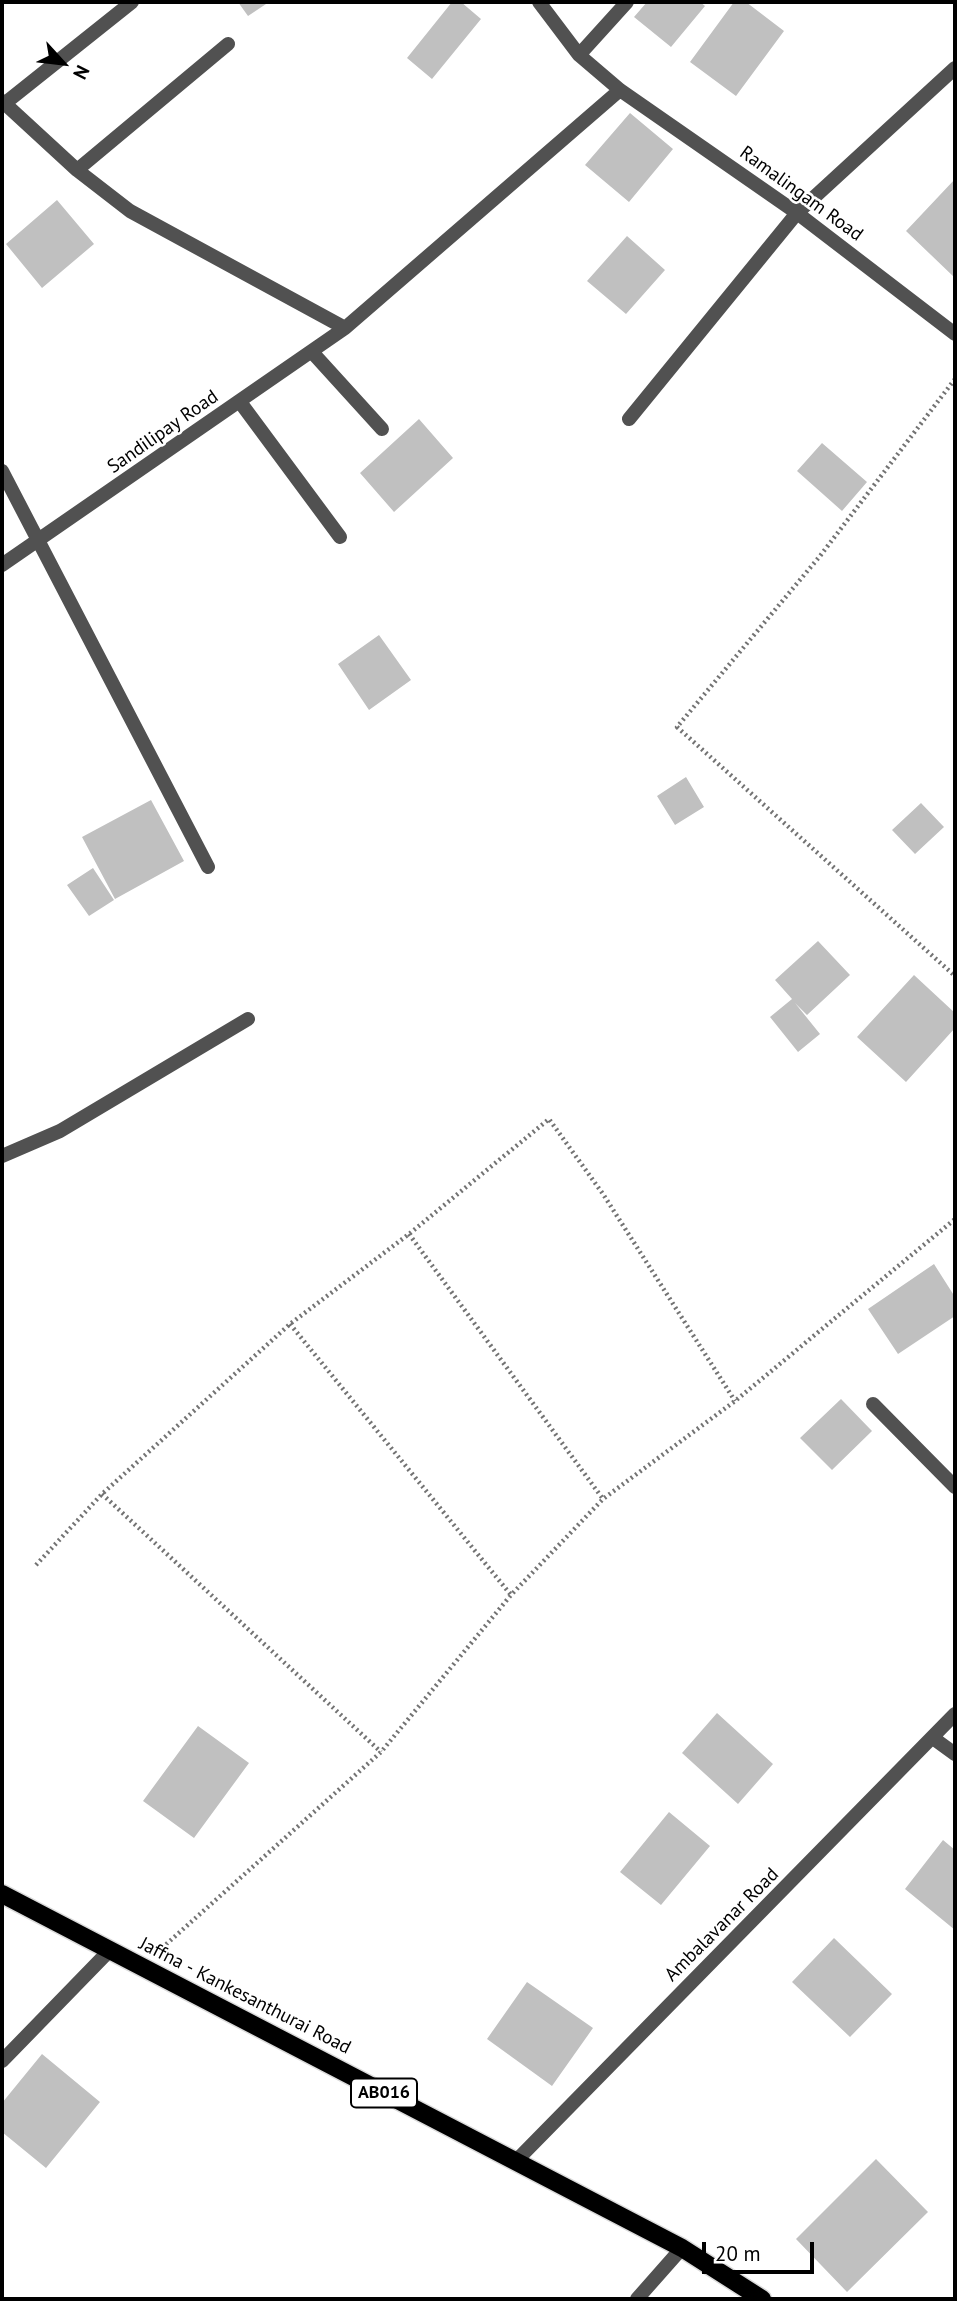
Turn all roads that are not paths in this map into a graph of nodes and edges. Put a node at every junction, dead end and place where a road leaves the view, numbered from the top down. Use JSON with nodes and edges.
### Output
{"nodes":[{"id":1,"x":132,"y":2,"type":"edge"},
{"id":2,"x":539,"y":2,"type":"edge"},
{"id":3,"x":626,"y":2,"type":"edge"},
{"id":4,"x":228,"y":44,"type":"dead end"},
{"id":5,"x":579,"y":55,"type":"junction"},
{"id":6,"x":955,"y":68,"type":"edge"},
{"id":7,"x":620,"y":90,"type":"junction"},
{"id":8,"x":3,"y":102,"type":"edge"},
{"id":9,"x":77,"y":170,"type":"junction"},
{"id":10,"x":797,"y":213,"type":"junction"},
{"id":11,"x":345,"y":328,"type":"junction"},
{"id":12,"x":955,"y":334,"type":"edge"},
{"id":13,"x":312,"y":352,"type":"junction"},
{"id":14,"x":240,"y":402,"type":"junction"},
{"id":15,"x":629,"y":418,"type":"dead end"},
{"id":16,"x":382,"y":429,"type":"dead end"},
{"id":17,"x":2,"y":471,"type":"edge"},
{"id":18,"x":340,"y":537,"type":"dead end"},
{"id":19,"x":39,"y":541,"type":"junction"},
{"id":20,"x":2,"y":565,"type":"edge"},
{"id":21,"x":208,"y":867,"type":"dead end"},
{"id":22,"x":248,"y":1019,"type":"dead end"},
{"id":23,"x":2,"y":1156,"type":"edge"},
{"id":24,"x":873,"y":1404,"type":"dead end"},
{"id":25,"x":955,"y":1487,"type":"edge"},
{"id":26,"x":955,"y":1714,"type":"edge"},
{"id":27,"x":933,"y":1738,"type":"junction"},
{"id":28,"x":955,"y":1754,"type":"edge"},
{"id":29,"x":2,"y":1894,"type":"edge"},
{"id":30,"x":110,"y":1950,"type":"junction"},
{"id":31,"x":2,"y":2061,"type":"edge"},
{"id":32,"x":516,"y":2161,"type":"junction"},
{"id":33,"x":682,"y":2248,"type":"junction"},
{"id":34,"x":637,"y":2299,"type":"edge"},
{"id":35,"x":762,"y":2299,"type":"edge"}],
"edges":[{"from":1,"to":8,"type":"street"},
{"from":2,"to":5,"type":"street","name":"Ramalingam Road"},
{"from":3,"to":5,"type":"street"},
{"from":4,"to":9,"type":"street"},
{"from":5,"to":7,"type":"street","name":"Ramalingam Road"},
{"from":6,"to":10,"type":"street"},
{"from":7,"to":10,"type":"street","name":"Ramalingam Road"},
{"from":7,"to":11,"type":"street","name":"Sandilipay Road"},
{"from":8,"to":9,"type":"street"},
{"from":9,"to":11,"type":"street"},
{"from":10,"to":12,"type":"street","name":"Ramalingam Road"},
{"from":10,"to":15,"type":"street"},
{"from":11,"to":13,"type":"street","name":"Sandilipay Road"},
{"from":13,"to":14,"type":"street","name":"Sandilipay Road"},
{"from":13,"to":16,"type":"street"},
{"from":14,"to":18,"type":"street"},
{"from":14,"to":19,"type":"street","name":"Sandilipay Road"},
{"from":17,"to":19,"type":"street"},
{"from":19,"to":20,"type":"street","name":"Sandilipay Road"},
{"from":19,"to":21,"type":"street"},
{"from":22,"to":23,"type":"street"},
{"from":24,"to":25,"type":"street"},
{"from":26,"to":27,"type":"street","name":"Ambalavanar Road"},
{"from":27,"to":28,"type":"street"},
{"from":27,"to":32,"type":"street","name":"Ambalavanar Road"},
{"from":29,"to":30,"type":"main road","name":"Jaffna - Kankesanthurai Road","number":"AB016"},
{"from":30,"to":31,"type":"street"},
{"from":30,"to":32,"type":"main road","name":"Jaffna - Kankesanthurai Road","number":"AB016"},
{"from":32,"to":33,"type":"main road","name":"Jaffna - Kankesanthurai Road","number":"AB016"},
{"from":33,"to":34,"type":"street"},
{"from":33,"to":35,"type":"main road","name":"Jaffna - Kankesanthurai Road","number":"AB016"}]}
